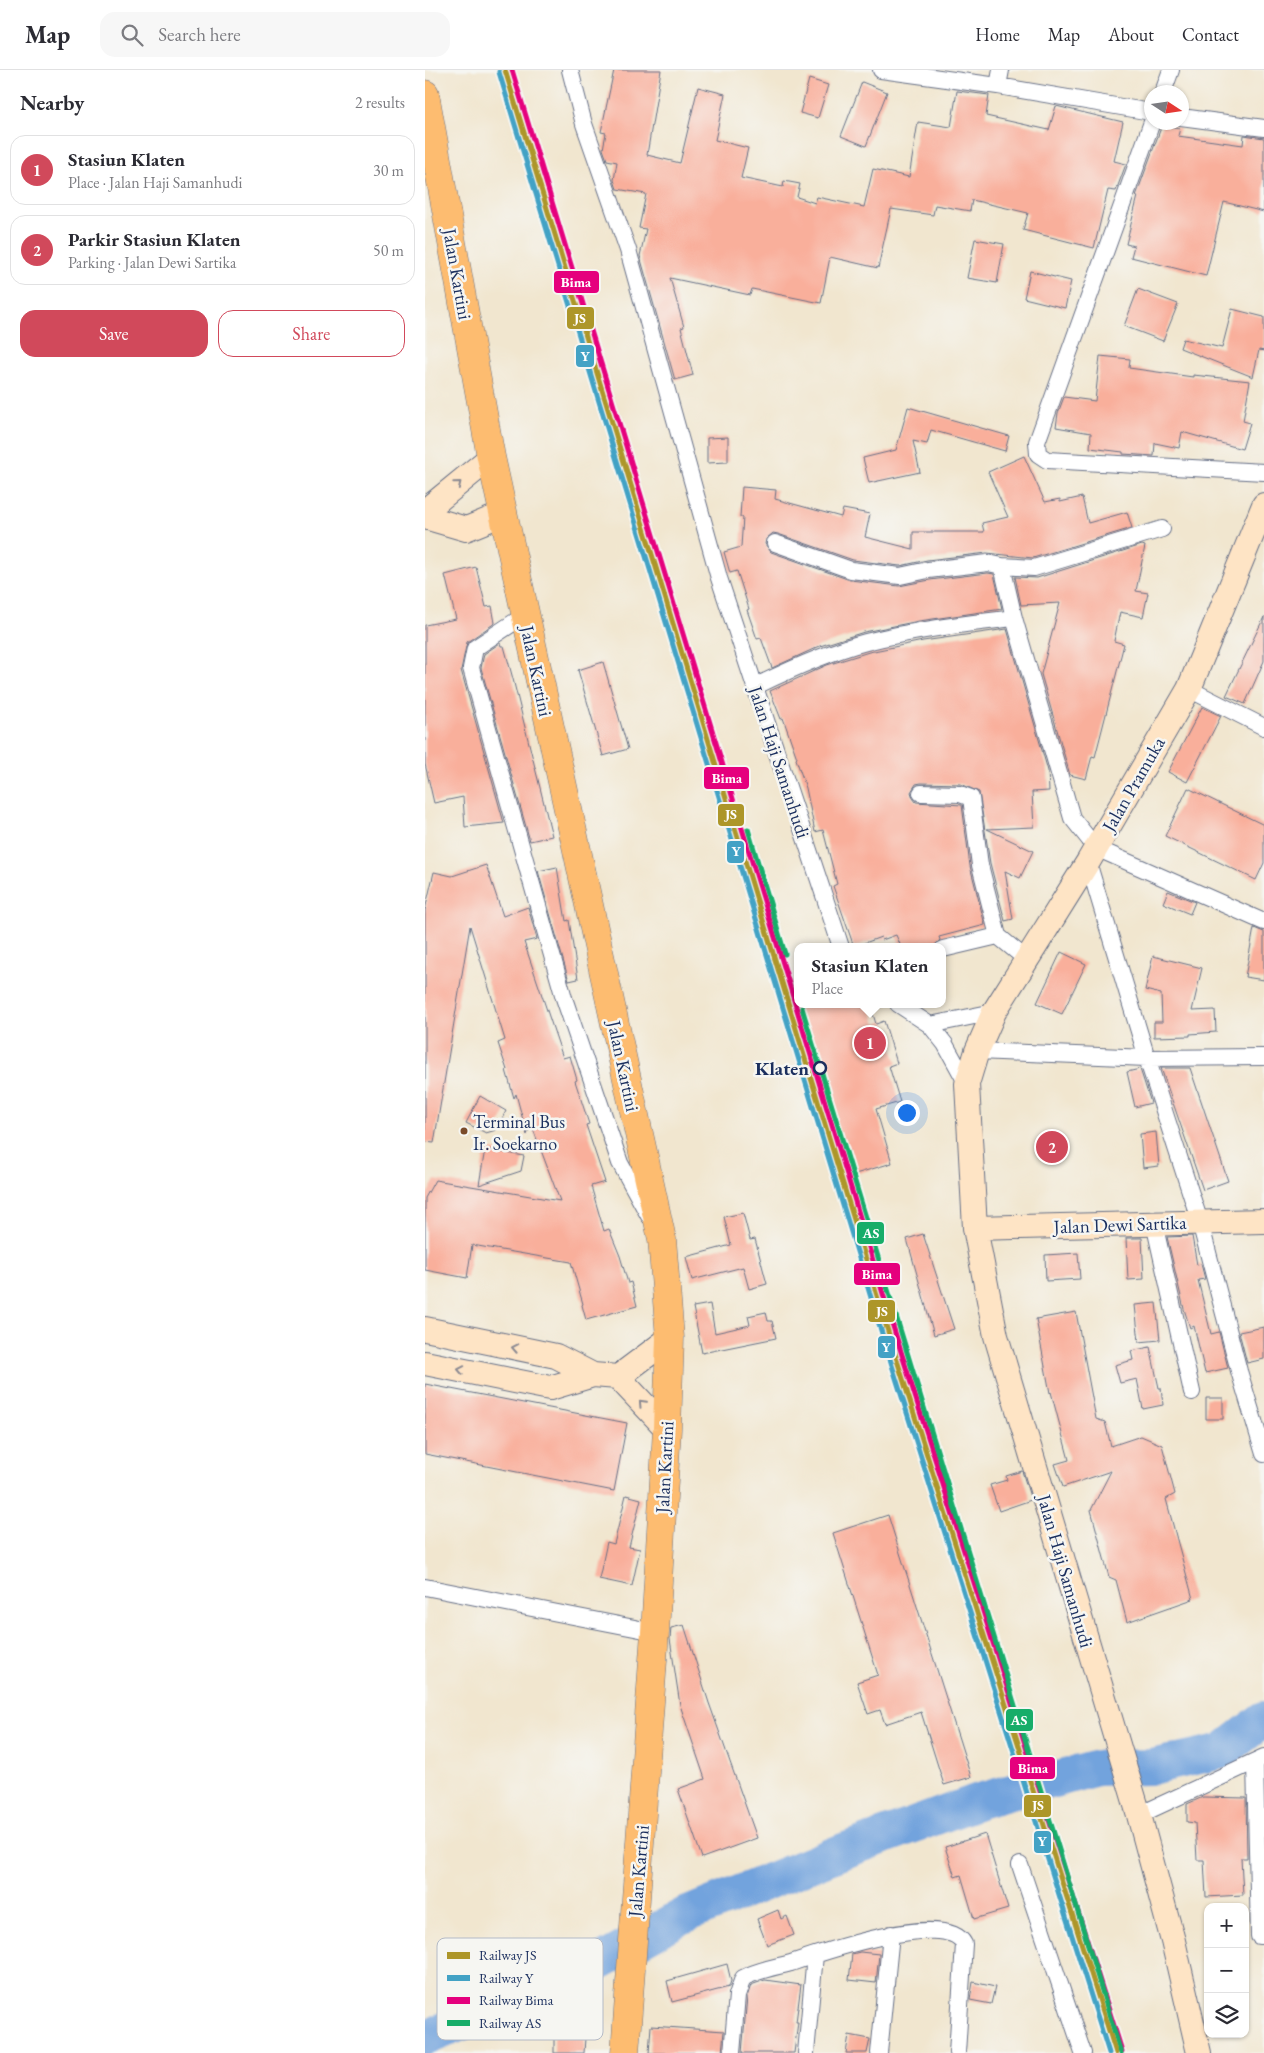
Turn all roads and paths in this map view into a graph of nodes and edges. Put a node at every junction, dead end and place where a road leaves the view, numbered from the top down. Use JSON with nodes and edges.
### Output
{"nodes":[{"id":1,"x":570,"y":70,"type":"edge"},
{"id":2,"x":881,"y":70,"type":"edge"},
{"id":3,"x":1001,"y":70,"type":"edge"},
{"id":4,"x":1171,"y":70,"type":"edge"},
{"id":5,"x":1166,"y":85,"type":"edge"},
{"id":6,"x":998,"y":86,"type":"junction"},
{"id":7,"x":425,"y":94,"type":"edge"},
{"id":8,"x":1144,"y":111,"type":"edge"},
{"id":9,"x":1189,"y":117,"type":"edge"},
{"id":10,"x":1264,"y":128,"type":"edge"},
{"id":11,"x":1149,"y":130,"type":"edge"},
{"id":12,"x":491,"y":457,"type":"junction"},
{"id":13,"x":1264,"y":472,"type":"edge"},
{"id":14,"x":1264,"y":505,"type":"edge"},
{"id":15,"x":425,"y":511,"type":"edge"},
{"id":16,"x":503,"y":514,"type":"junction"},
{"id":17,"x":425,"y":517,"type":"edge"},
{"id":18,"x":1161,"y":529,"type":"dead end"},
{"id":19,"x":1259,"y":533,"type":"edge"},
{"id":20,"x":775,"y":543,"type":"dead end"},
{"id":21,"x":1002,"y":566,"type":"junction"},
{"id":22,"x":525,"y":615,"type":"junction"},
{"id":23,"x":1014,"y":618,"type":"junction"},
{"id":24,"x":756,"y":686,"type":"junction"},
{"id":25,"x":1189,"y":689,"type":"junction"},
{"id":26,"x":1264,"y":727,"type":"edge"},
{"id":27,"x":921,"y":793,"type":"dead end"},
{"id":28,"x":1092,"y":855,"type":"junction"},
{"id":29,"x":1264,"y":922,"type":"edge"},
{"id":30,"x":998,"y":936,"type":"junction"},
{"id":31,"x":840,"y":943,"type":"edge"},
{"id":32,"x":946,"y":948,"type":"edge"},
{"id":33,"x":1026,"y":959,"type":"junction"},
{"id":34,"x":904,"y":1008,"type":"edge"},
{"id":35,"x":995,"y":1012,"type":"junction"},
{"id":36,"x":930,"y":1026,"type":"junction"},
{"id":37,"x":977,"y":1051,"type":"junction"},
{"id":38,"x":1264,"y":1057,"type":"edge"},
{"id":39,"x":1147,"y":1058,"type":"junction"},
{"id":40,"x":967,"y":1084,"type":"junction"},
{"id":41,"x":1200,"y":1222,"type":"junction"},
{"id":42,"x":1264,"y":1222,"type":"edge"},
{"id":43,"x":1154,"y":1223,"type":"junction"},
{"id":44,"x":975,"y":1228,"type":"junction"},
{"id":45,"x":662,"y":1239,"type":"junction"},
{"id":46,"x":425,"y":1329,"type":"edge"},
{"id":47,"x":670,"y":1338,"type":"junction"},
{"id":48,"x":556,"y":1356,"type":"junction"},
{"id":49,"x":425,"y":1363,"type":"edge"},
{"id":50,"x":593,"y":1375,"type":"junction"},
{"id":51,"x":618,"y":1377,"type":"junction"},
{"id":52,"x":549,"y":1388,"type":"junction"},
{"id":53,"x":1192,"y":1392,"type":"dead end"},
{"id":54,"x":667,"y":1429,"type":"junction"},
{"id":55,"x":1264,"y":1454,"type":"edge"},
{"id":56,"x":425,"y":1587,"type":"edge"},
{"id":57,"x":655,"y":1632,"type":"junction"},
{"id":58,"x":1260,"y":1760,"type":"edge"},
{"id":59,"x":1139,"y":1816,"type":"junction"},
{"id":60,"x":1020,"y":1865,"type":"dead end"},
{"id":61,"x":891,"y":1934,"type":"junction"},
{"id":62,"x":1264,"y":1936,"type":"edge"},
{"id":63,"x":815,"y":1955,"type":"junction"},
{"id":64,"x":625,"y":2053,"type":"edge"},
{"id":65,"x":732,"y":2053,"type":"edge"},
{"id":66,"x":806,"y":2053,"type":"edge"},
{"id":67,"x":879,"y":2053,"type":"edge"},
{"id":68,"x":957,"y":2053,"type":"edge"},
{"id":69,"x":1083,"y":2053,"type":"edge"},
{"id":70,"x":1199,"y":2053,"type":"edge"}],
"edges":[{"from":1,"to":24,"type":"street","name":"Jalan Haji Samanhudi"},
{"from":2,"to":6,"type":"street"},
{"from":3,"to":6,"type":"street"},
{"from":4,"to":5,"type":"street"},
{"from":6,"to":8,"type":"street"},
{"from":7,"to":12,"type":"highway","name":"Jalan Kartini"},
{"from":9,"to":10,"type":"street"},
{"from":11,"to":13,"type":"street"},
{"from":15,"to":12,"type":"street","one_way":true},
{"from":12,"to":16,"type":"highway","name":"Jalan Kartini"},
{"from":14,"to":19,"type":"street","name":"Jalan Pramuka"},
{"from":16,"to":17,"type":"street"},
{"from":16,"to":22,"type":"highway","name":"Jalan Kartini"},
{"from":18,"to":21,"type":"street"},
{"from":19,"to":25,"type":"street","name":"Jalan Pramuka"},
{"from":20,"to":21,"type":"street"},
{"from":21,"to":23,"type":"street"},
{"from":22,"to":45,"type":"highway","name":"Jalan Kartini"},
{"from":22,"to":45,"type":"street"},
{"from":23,"to":24,"type":"street"},
{"from":23,"to":28,"type":"street"},
{"from":24,"to":31,"type":"street","name":"Jalan Haji Samanhudi"},
{"from":25,"to":26,"type":"street"},
{"from":25,"to":28,"type":"street","name":"Jalan Pramuka"},
{"from":27,"to":30,"type":"street"},
{"from":28,"to":29,"type":"street"},
{"from":28,"to":33,"type":"street","name":"Jalan Pramuka"},
{"from":28,"to":39,"type":"street"},
{"from":30,"to":32,"type":"street"},
{"from":30,"to":33,"type":"street"},
{"from":33,"to":35,"type":"street","name":"Jalan Pramuka"},
{"from":34,"to":36,"type":"street","name":"Jalan Haji Samanhudi"},
{"from":35,"to":36,"type":"street"},
{"from":35,"to":37,"type":"street","name":"Jalan Pramuka"},
{"from":36,"to":40,"type":"street","name":"Jalan Haji Samanhudi"},
{"from":37,"to":39,"type":"street"},
{"from":37,"to":40,"type":"street","name":"Jalan Haji Samanhudi"},
{"from":38,"to":39,"type":"street"},
{"from":39,"to":41,"type":"street"},
{"from":40,"to":44,"type":"street","name":"Jalan Haji Samanhudi"},
{"from":41,"to":42,"type":"street","name":"Jalan Dewi Sartika"},
{"from":41,"to":43,"type":"street","name":"Jalan Dewi Sartika"},
{"from":41,"to":55,"type":"street"},
{"from":43,"to":44,"type":"street","name":"Jalan Dewi Sartika"},
{"from":43,"to":53,"type":"street"},
{"from":44,"to":59,"type":"street","name":"Jalan Haji Samanhudi"},
{"from":45,"to":47,"type":"highway","name":"Jalan Kartini"},
{"from":48,"to":46,"type":"street","one_way":true},
{"from":47,"to":51,"type":"street"},
{"from":47,"to":54,"type":"highway","name":"Jalan Kartini"},
{"from":48,"to":50,"type":"street"},
{"from":48,"to":52,"type":"street"},
{"from":52,"to":49,"type":"street","one_way":true},
{"from":50,"to":51,"type":"street"},
{"from":50,"to":52,"type":"street"},
{"from":54,"to":51,"type":"street","one_way":true},
{"from":54,"to":57,"type":"highway","name":"Jalan Kartini"},
{"from":56,"to":57,"type":"street"},
{"from":57,"to":64,"type":"highway","name":"Jalan Kartini"},
{"from":58,"to":59,"type":"street"},
{"from":58,"to":62,"type":"street"},
{"from":59,"to":70,"type":"street","name":"Jalan Haji Samanhudi"},
{"from":60,"to":69,"type":"street"},
{"from":61,"to":63,"type":"street"},
{"from":61,"to":67,"type":"street"},
{"from":61,"to":68,"type":"street"},
{"from":63,"to":65,"type":"street"},
{"from":63,"to":66,"type":"street"}]}
